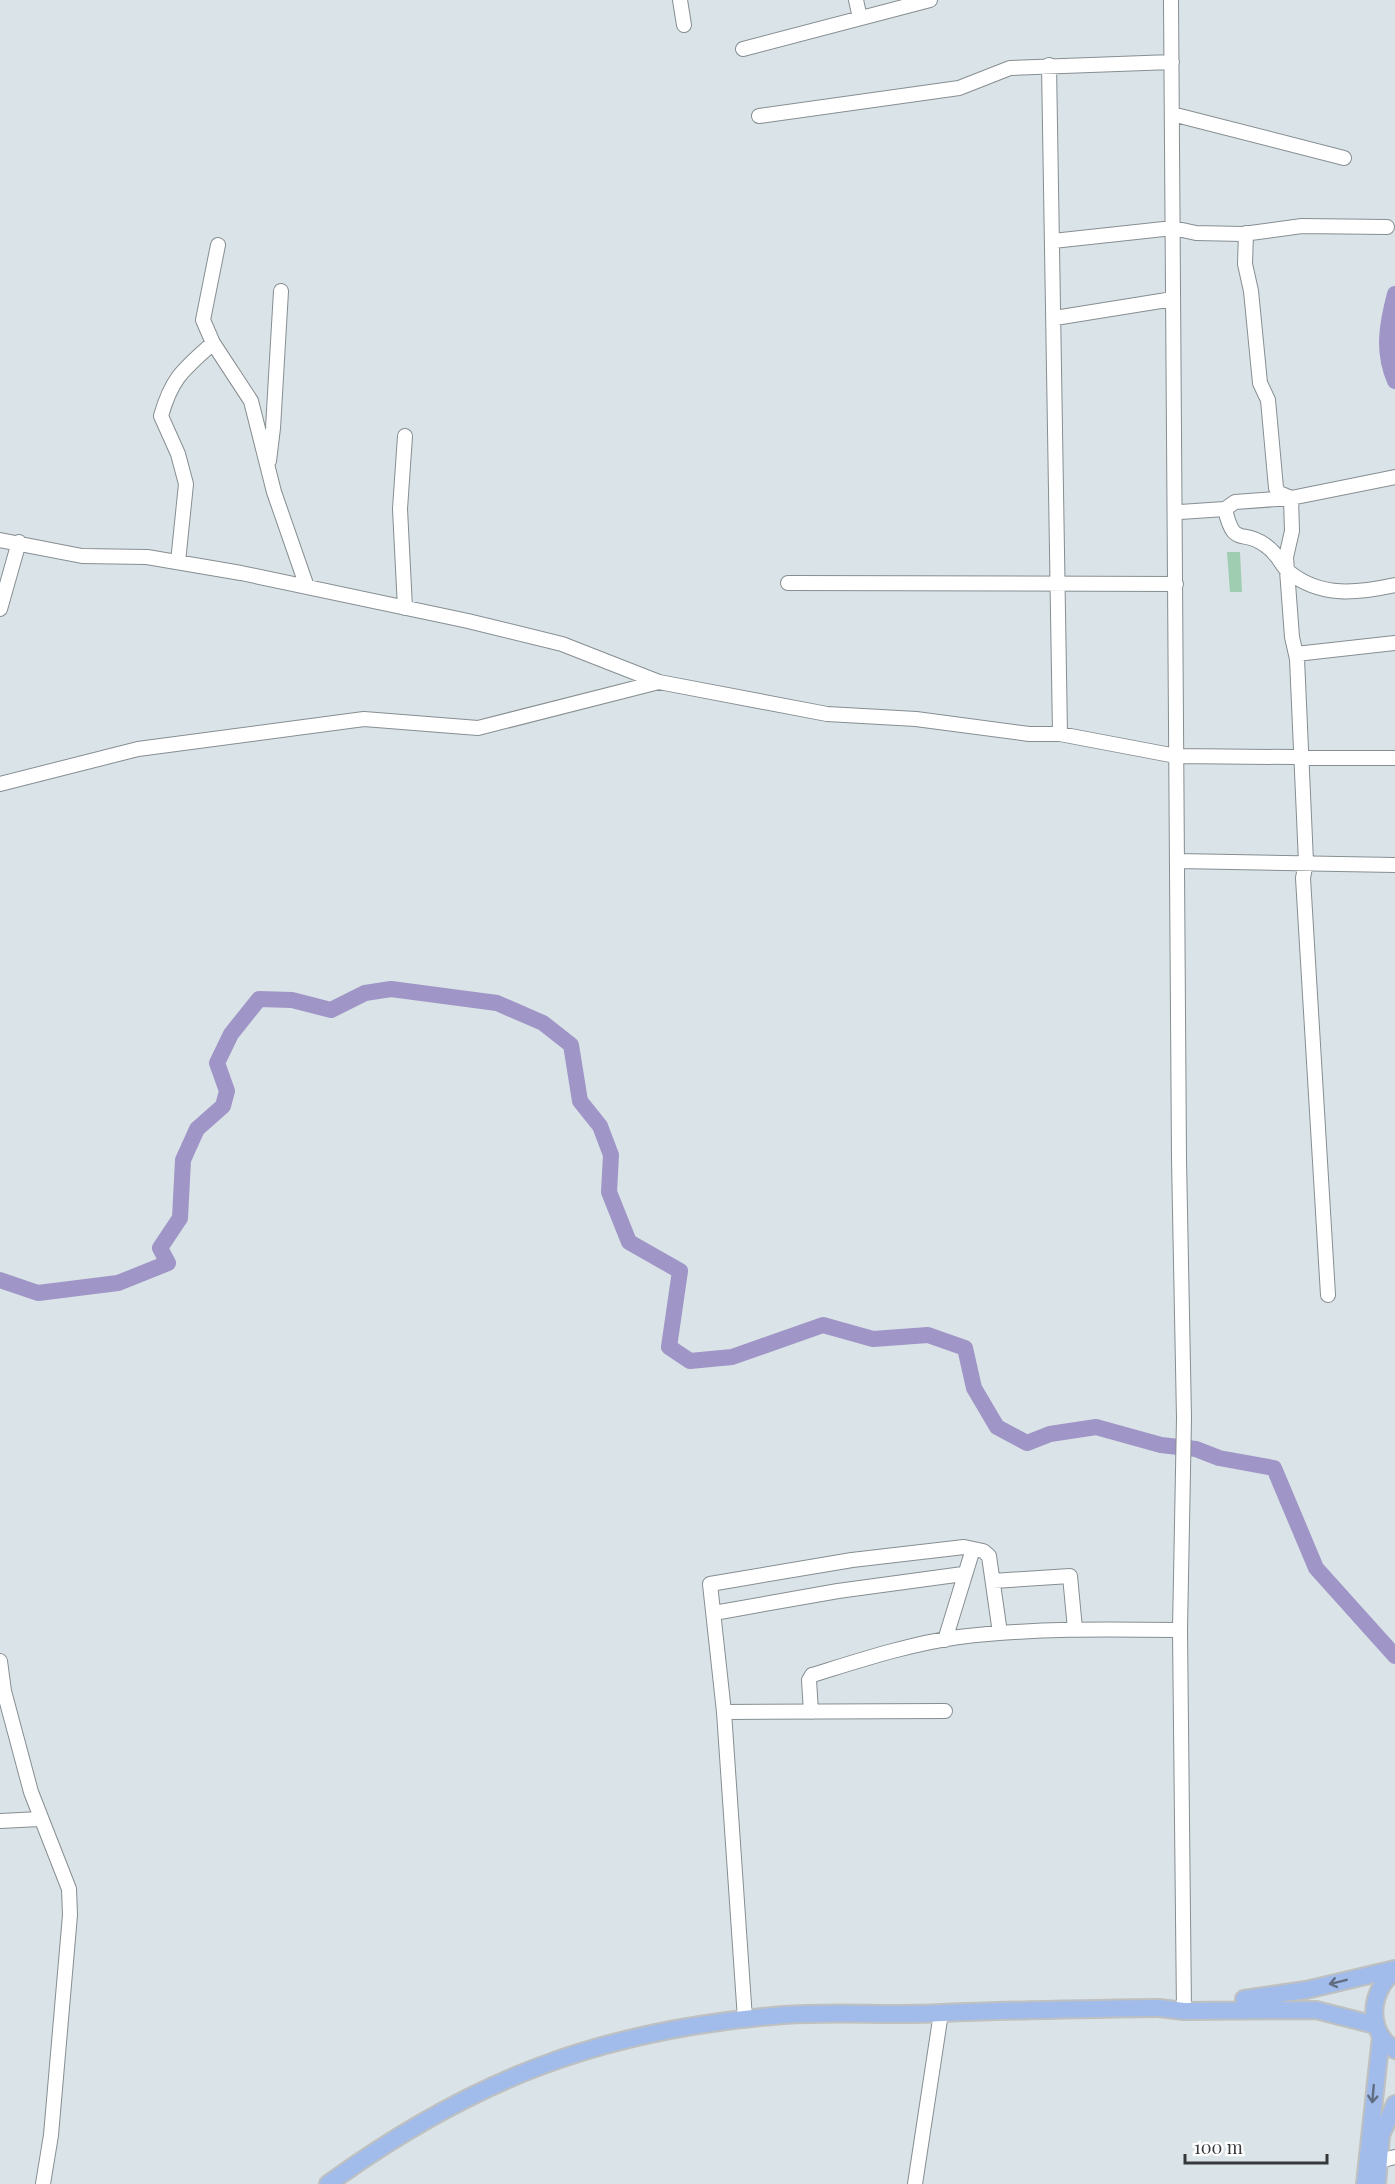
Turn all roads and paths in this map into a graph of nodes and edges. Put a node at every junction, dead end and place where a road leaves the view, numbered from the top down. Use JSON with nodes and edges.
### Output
{"nodes":[{"id":1,"x":680,"y":0,"type":"edge"},
{"id":2,"x":855,"y":0,"type":"edge"},
{"id":3,"x":930,"y":0,"type":"edge"},
{"id":4,"x":1171,"y":0,"type":"edge"},
{"id":5,"x":860,"y":18,"type":"junction"},
{"id":6,"x":684,"y":26,"type":"dead end"},
{"id":7,"x":743,"y":49,"type":"dead end"},
{"id":8,"x":1172,"y":62,"type":"junction"},
{"id":9,"x":1049,"y":65,"type":"junction"},
{"id":10,"x":1172,"y":114,"type":"junction"},
{"id":11,"x":759,"y":116,"type":"dead end"},
{"id":12,"x":1344,"y":158,"type":"dead end"},
{"id":13,"x":1387,"y":227,"type":"dead end"},
{"id":14,"x":1173,"y":228,"type":"junction"},
{"id":15,"x":1246,"y":233,"type":"junction"},
{"id":16,"x":1053,"y":241,"type":"junction"},
{"id":17,"x":218,"y":245,"type":"dead end"},
{"id":18,"x":281,"y":291,"type":"dead end"},
{"id":19,"x":1173,"y":299,"type":"junction"},
{"id":20,"x":1055,"y":318,"type":"junction"},
{"id":21,"x":213,"y":344,"type":"junction"},
{"id":22,"x":405,"y":436,"type":"dead end"},
{"id":23,"x":268,"y":469,"type":"junction"},
{"id":24,"x":1395,"y":477,"type":"edge"},
{"id":25,"x":1291,"y":498,"type":"junction"},
{"id":26,"x":1225,"y":509,"type":"junction"},
{"id":27,"x":1180,"y":512,"type":"dead end"},
{"id":28,"x":0,"y":540,"type":"edge"},
{"id":29,"x":19,"y":542,"type":"junction"},
{"id":30,"x":178,"y":562,"type":"junction"},
{"id":31,"x":1287,"y":571,"type":"junction"},
{"id":32,"x":789,"y":583,"type":"dead end"},
{"id":33,"x":1058,"y":585,"type":"junction"},
{"id":34,"x":1176,"y":585,"type":"junction"},
{"id":35,"x":1395,"y":585,"type":"edge"},
{"id":36,"x":307,"y":587,"type":"junction"},
{"id":37,"x":405,"y":608,"type":"junction"},
{"id":38,"x":0,"y":609,"type":"edge"},
{"id":39,"x":1395,"y":643,"type":"edge"},
{"id":40,"x":1296,"y":654,"type":"junction"},
{"id":41,"x":659,"y":682,"type":"junction"},
{"id":42,"x":1060,"y":734,"type":"junction"},
{"id":43,"x":1176,"y":756,"type":"junction"},
{"id":44,"x":1302,"y":757,"type":"junction"},
{"id":45,"x":1395,"y":758,"type":"edge"},
{"id":46,"x":0,"y":784,"type":"edge"},
{"id":47,"x":1178,"y":861,"type":"junction"},
{"id":48,"x":1306,"y":862,"type":"junction"},
{"id":49,"x":1395,"y":865,"type":"edge"},
{"id":50,"x":1328,"y":1295,"type":"dead end"},
{"id":51,"x":973,"y":1549,"type":"junction"},
{"id":52,"x":963,"y":1574,"type":"junction"},
{"id":53,"x":993,"y":1581,"type":"junction"},
{"id":54,"x":714,"y":1613,"type":"junction"},
{"id":55,"x":1075,"y":1629,"type":"junction"},
{"id":56,"x":1180,"y":1630,"type":"junction"},
{"id":57,"x":1000,"y":1633,"type":"junction"},
{"id":58,"x":945,"y":1640,"type":"junction"},
{"id":59,"x":0,"y":1661,"type":"edge"},
{"id":60,"x":945,"y":1711,"type":"dead end"},
{"id":61,"x":724,"y":1712,"type":"junction"},
{"id":62,"x":811,"y":1712,"type":"junction"},
{"id":63,"x":40,"y":1819,"type":"junction"},
{"id":64,"x":0,"y":1821,"type":"edge"},
{"id":65,"x":1395,"y":1970,"type":"edge"},
{"id":66,"x":1184,"y":2007,"type":"junction"},
{"id":67,"x":941,"y":2013,"type":"junction"},
{"id":68,"x":745,"y":2019,"type":"junction"},
{"id":69,"x":1378,"y":2030,"type":"junction"},
{"id":70,"x":1395,"y":2050,"type":"edge"},
{"id":71,"x":1395,"y":2104,"type":"edge"},
{"id":72,"x":1395,"y":2157,"type":"edge"},
{"id":73,"x":1371,"y":2163,"type":"junction"},
{"id":74,"x":43,"y":2184,"type":"edge"},
{"id":75,"x":328,"y":2184,"type":"edge"},
{"id":76,"x":915,"y":2184,"type":"edge"},
{"id":77,"x":1365,"y":2184,"type":"edge"},
{"id":78,"x":1377,"y":2184,"type":"edge"}],
"edges":[{"from":1,"to":6,"type":"street"},
{"from":2,"to":5,"type":"street"},
{"from":3,"to":5,"type":"street"},
{"from":4,"to":8,"type":"street"},
{"from":5,"to":7,"type":"street"},
{"from":8,"to":9,"type":"street"},
{"from":8,"to":10,"type":"street"},
{"from":9,"to":11,"type":"street"},
{"from":9,"to":16,"type":"street"},
{"from":10,"to":12,"type":"street"},
{"from":10,"to":14,"type":"street"},
{"from":13,"to":15,"type":"street"},
{"from":14,"to":15,"type":"street"},
{"from":14,"to":16,"type":"street"},
{"from":14,"to":19,"type":"street"},
{"from":15,"to":25,"type":"street"},
{"from":16,"to":20,"type":"street"},
{"from":17,"to":21,"type":"street"},
{"from":18,"to":23,"type":"street"},
{"from":19,"to":20,"type":"street"},
{"from":19,"to":34,"type":"street"},
{"from":20,"to":33,"type":"street"},
{"from":21,"to":23,"type":"street"},
{"from":21,"to":30,"type":"street"},
{"from":22,"to":37,"type":"street"},
{"from":23,"to":36,"type":"street"},
{"from":24,"to":25,"type":"street"},
{"from":25,"to":26,"type":"street"},
{"from":25,"to":31,"type":"street"},
{"from":26,"to":27,"type":"street"},
{"from":26,"to":31,"type":"street"},
{"from":28,"to":29,"type":"street"},
{"from":29,"to":30,"type":"street"},
{"from":29,"to":38,"type":"street"},
{"from":30,"to":36,"type":"street"},
{"from":31,"to":35,"type":"street"},
{"from":31,"to":40,"type":"street"},
{"from":32,"to":33,"type":"street"},
{"from":33,"to":34,"type":"street"},
{"from":33,"to":42,"type":"street"},
{"from":34,"to":43,"type":"street"},
{"from":36,"to":37,"type":"street"},
{"from":37,"to":41,"type":"street"},
{"from":39,"to":40,"type":"street"},
{"from":40,"to":44,"type":"street"},
{"from":41,"to":42,"type":"street"},
{"from":41,"to":46,"type":"street"},
{"from":42,"to":43,"type":"street"},
{"from":43,"to":44,"type":"street"},
{"from":43,"to":47,"type":"street"},
{"from":44,"to":45,"type":"street"},
{"from":44,"to":48,"type":"street"},
{"from":47,"to":48,"type":"street"},
{"from":47,"to":56,"type":"street"},
{"from":48,"to":49,"type":"street"},
{"from":48,"to":50,"type":"street"},
{"from":51,"to":52,"type":"street"},
{"from":51,"to":53,"type":"street"},
{"from":51,"to":54,"type":"street"},
{"from":52,"to":54,"type":"street"},
{"from":52,"to":58,"type":"street"},
{"from":53,"to":55,"type":"street"},
{"from":53,"to":57,"type":"street"},
{"from":54,"to":61,"type":"street"},
{"from":55,"to":56,"type":"street"},
{"from":55,"to":57,"type":"street"},
{"from":56,"to":66,"type":"street"},
{"from":57,"to":58,"type":"street"},
{"from":58,"to":62,"type":"street"},
{"from":59,"to":63,"type":"street"},
{"from":60,"to":62,"type":"street"},
{"from":61,"to":62,"type":"street"},
{"from":61,"to":68,"type":"street"},
{"from":63,"to":64,"type":"street"},
{"from":63,"to":74,"type":"street"},
{"from":65,"to":66,"type":"main road","one_way":true},
{"from":65,"to":69,"type":"main road"},
{"from":66,"to":67,"type":"main road"},
{"from":66,"to":69,"type":"main road"},
{"from":67,"to":68,"type":"main road"},
{"from":67,"to":76,"type":"street"},
{"from":68,"to":75,"type":"main road"},
{"from":69,"to":70,"type":"main road"},
{"from":69,"to":73,"type":"main road","one_way":true},
{"from":71,"to":73,"type":"main road"},
{"from":72,"to":73,"type":"street"},
{"from":73,"to":77,"type":"main road"},
{"from":73,"to":78,"type":"main road"}]}
